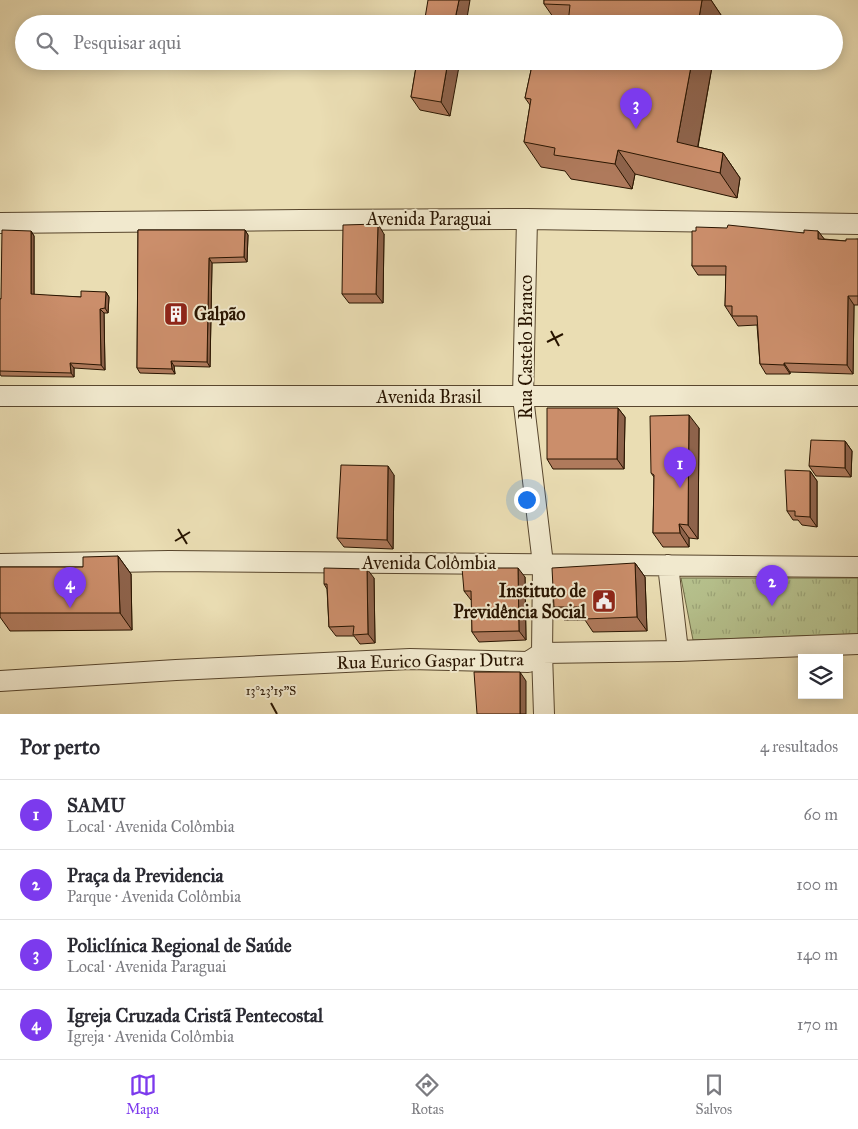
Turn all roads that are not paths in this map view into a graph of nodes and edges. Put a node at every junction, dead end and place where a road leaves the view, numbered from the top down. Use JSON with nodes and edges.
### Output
{"nodes":[{"id":1,"x":528,"y":219,"type":"junction"},
{"id":2,"x":0,"y":224,"type":"edge"},
{"id":3,"x":858,"y":224,"type":"edge"},
{"id":4,"x":0,"y":396,"type":"edge"},
{"id":5,"x":858,"y":396,"type":"edge"},
{"id":6,"x":523,"y":397,"type":"junction"},
{"id":7,"x":0,"y":564,"type":"edge"},
{"id":8,"x":543,"y":564,"type":"junction"},
{"id":9,"x":668,"y":565,"type":"junction"},
{"id":10,"x":858,"y":567,"type":"edge"},
{"id":11,"x":858,"y":644,"type":"edge"},
{"id":12,"x":678,"y":651,"type":"junction"},
{"id":13,"x":542,"y":653,"type":"junction"},
{"id":14,"x":0,"y":681,"type":"edge"},
{"id":15,"x":544,"y":714,"type":"edge"}],
"edges":[{"from":1,"to":2,"type":"street","name":"Avenida Paraguai"},
{"from":1,"to":3,"type":"street","name":"Avenida Paraguai"},
{"from":1,"to":6,"type":"street","name":"Rua Castelo Branco"},
{"from":4,"to":6,"type":"street","name":"Avenida Brasil"},
{"from":5,"to":6,"type":"street","name":"Avenida Brasil"},
{"from":6,"to":8,"type":"street","name":"Rua Castelo Branco"},
{"from":7,"to":8,"type":"street","name":"Avenida Colômbia"},
{"from":8,"to":9,"type":"street","name":"Avenida Colômbia"},
{"from":8,"to":13,"type":"street","name":"Rua Castelo Branco"},
{"from":9,"to":10,"type":"street","name":"Avenida Colômbia"},
{"from":9,"to":12,"type":"street"},
{"from":11,"to":12,"type":"street","name":"Rua Eurico Gaspar Dutra"},
{"from":12,"to":13,"type":"street","name":"Rua Eurico Gaspar Dutra"},
{"from":13,"to":14,"type":"street","name":"Rua Eurico Gaspar Dutra"},
{"from":13,"to":15,"type":"street","name":"Rua Castelo Branco"}]}
